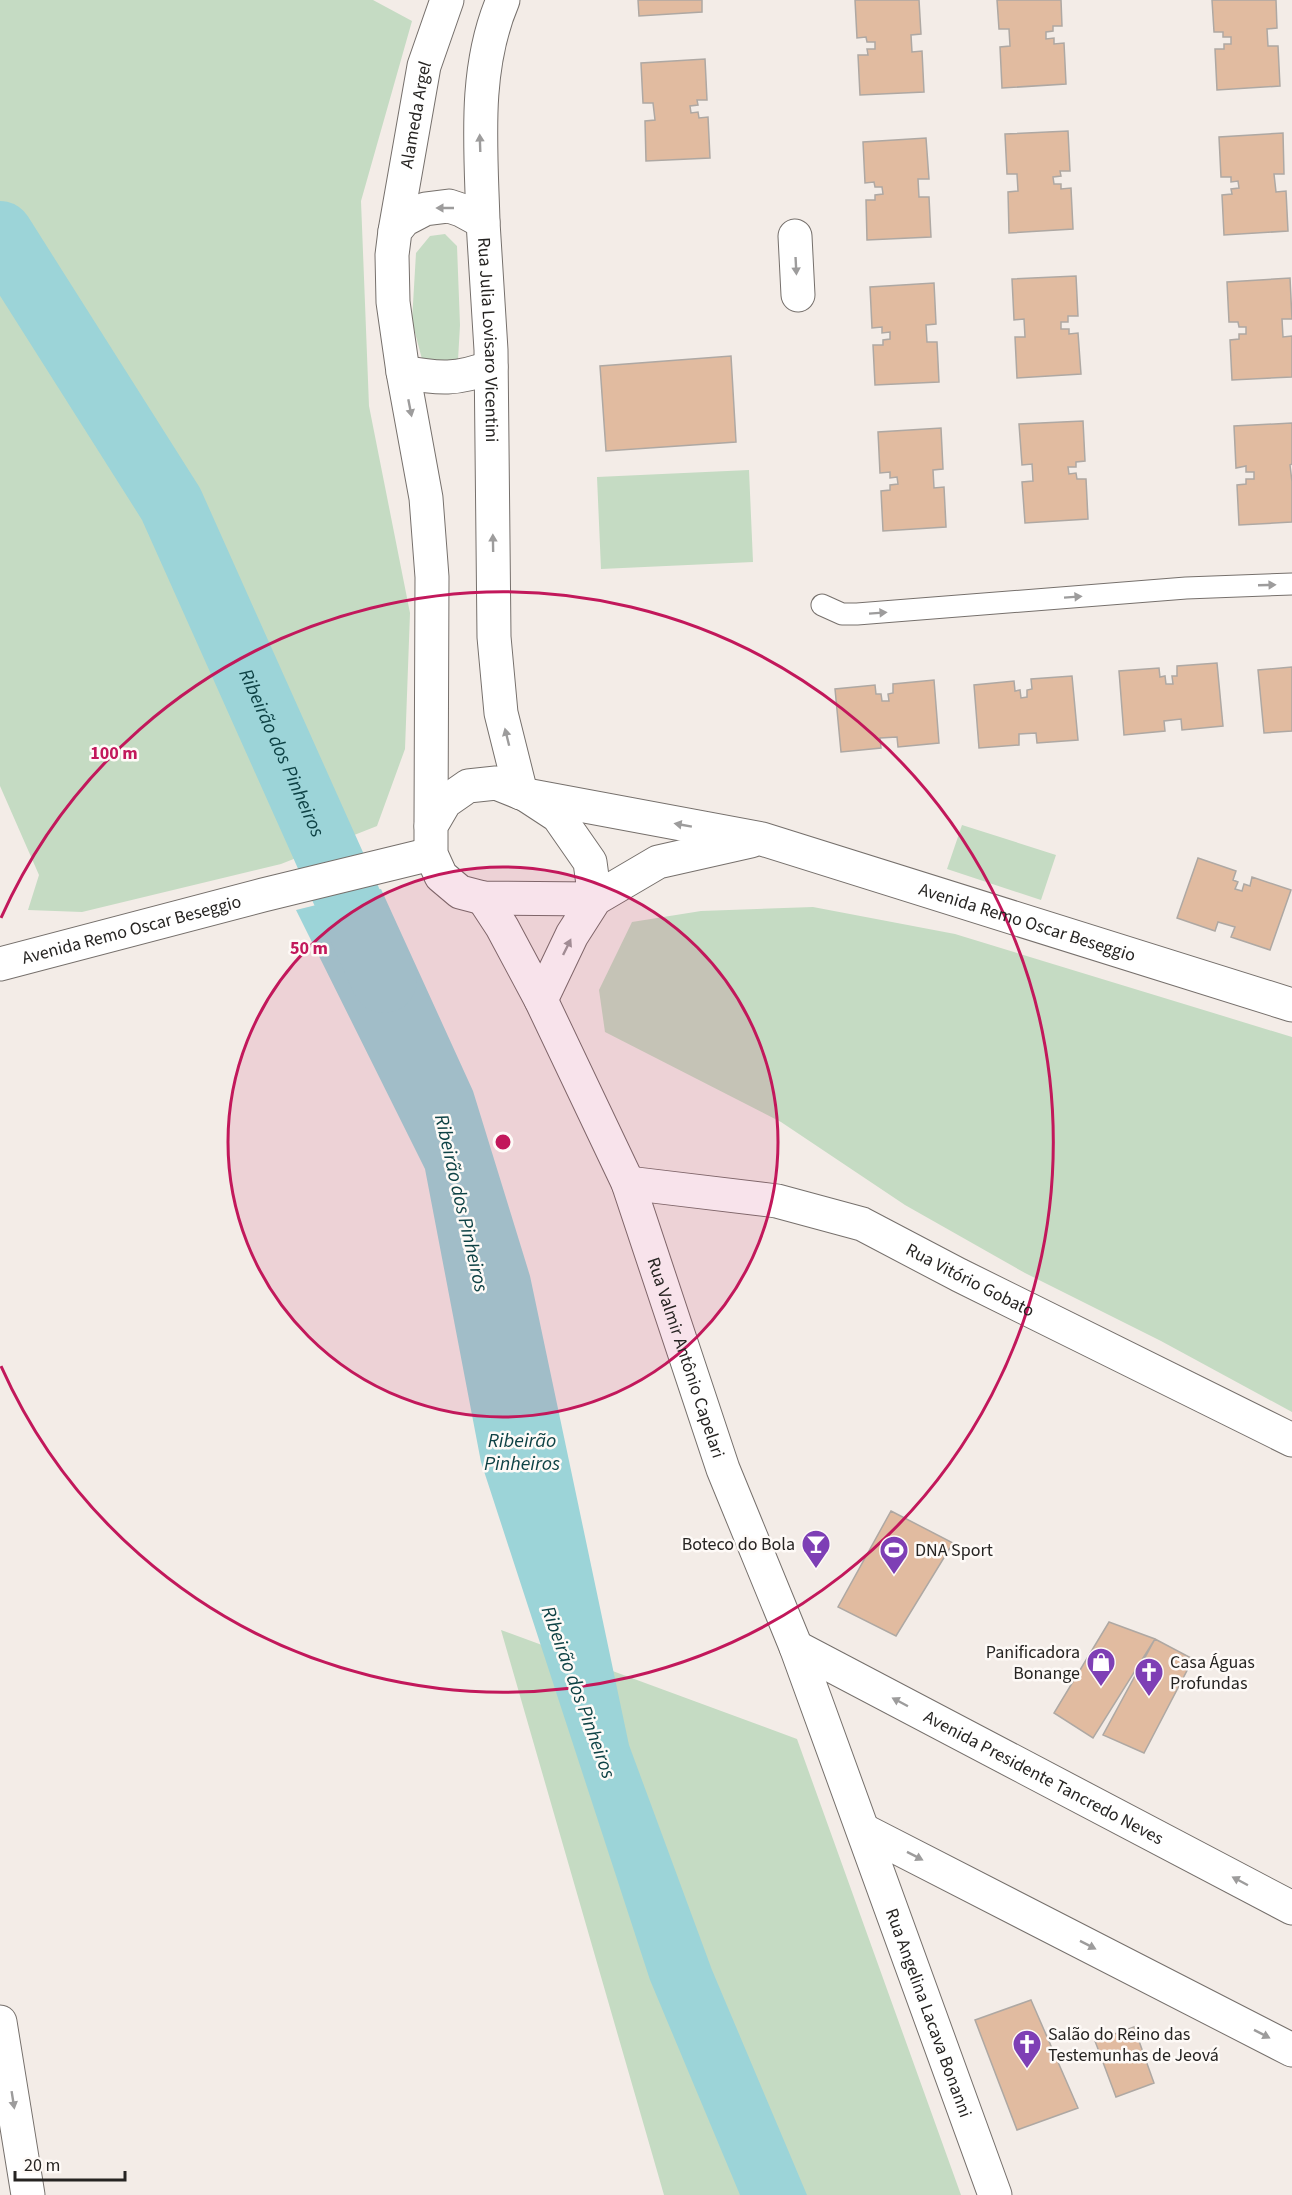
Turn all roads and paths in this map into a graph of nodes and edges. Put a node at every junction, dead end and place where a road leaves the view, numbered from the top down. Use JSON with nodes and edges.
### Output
{"nodes":[{"id":1,"x":447,"y":0,"type":"edge"},
{"id":2,"x":503,"y":0,"type":"edge"},
{"id":3,"x":483,"y":222,"type":"junction"},
{"id":4,"x":395,"y":231,"type":"junction"},
{"id":5,"x":795,"y":236,"type":"dead end"},
{"id":6,"x":798,"y":295,"type":"dead end"},
{"id":7,"x":491,"y":367,"type":"junction"},
{"id":8,"x":403,"y":372,"type":"junction"},
{"id":9,"x":1292,"y":584,"type":"edge"},
{"id":10,"x":822,"y":605,"type":"dead end"},
{"id":11,"x":524,"y":794,"type":"junction"},
{"id":12,"x":762,"y":839,"type":"junction"},
{"id":13,"x":431,"y":840,"type":"junction"},
{"id":14,"x":483,"y":898,"type":"junction"},
{"id":15,"x":595,"y":899,"type":"junction"},
{"id":16,"x":0,"y":964,"type":"edge"},
{"id":17,"x":542,"y":1000,"type":"junction"},
{"id":18,"x":1292,"y":1005,"type":"edge"},
{"id":19,"x":628,"y":1183,"type":"junction"},
{"id":20,"x":1292,"y":1440,"type":"edge"},
{"id":21,"x":796,"y":1647,"type":"junction"},
{"id":22,"x":863,"y":1830,"type":"junction"},
{"id":23,"x":1292,"y":1908,"type":"edge"},
{"id":24,"x":0,"y":2022,"type":"edge"},
{"id":25,"x":1292,"y":2050,"type":"edge"},
{"id":26,"x":28,"y":2195,"type":"edge"},
{"id":27,"x":995,"y":2195,"type":"edge"}],
"edges":[{"from":1,"to":4,"type":"street","name":"Alameda Argel"},
{"from":3,"to":2,"type":"street","one_way":true},
{"from":3,"to":4,"type":"street","name":"Rua Julia Lovisaro Vicentini","one_way":true},
{"from":3,"to":7,"type":"street","name":"Rua Julia Lovisaro Vicentini"},
{"from":4,"to":8,"type":"street"},
{"from":5,"to":6,"type":"street","one_way":true},
{"from":7,"to":8,"type":"street"},
{"from":11,"to":7,"type":"street","name":"Rua Julia Lovisaro Vicentini","one_way":true},
{"from":8,"to":13,"type":"street","one_way":true},
{"from":10,"to":9,"type":"lane","one_way":true},
{"from":12,"to":11,"type":"street","name":"Avenida Remo Oscar Beseggio","one_way":true},
{"from":11,"to":13,"type":"street"},
{"from":11,"to":15,"type":"street"},
{"from":12,"to":15,"type":"street","name":"Avenida Remo Oscar Beseggio"},
{"from":12,"to":18,"type":"street","name":"Avenida Remo Oscar Beseggio"},
{"from":13,"to":14,"type":"street"},
{"from":13,"to":16,"type":"street","name":"Avenida Remo Oscar Beseggio"},
{"from":14,"to":15,"type":"street"},
{"from":14,"to":17,"type":"street","name":"Rua Valmir Antônio Capelari"},
{"from":17,"to":15,"type":"street","name":"Avenida Remo Oscar Beseggio","one_way":true},
{"from":17,"to":19,"type":"street","name":"Rua Valmir Antônio Capelari"},
{"from":19,"to":20,"type":"street","name":"Rua Vitório Gobato"},
{"from":19,"to":21,"type":"street","name":"Rua Valmir Antônio Capelari"},
{"from":21,"to":22,"type":"street","name":"Rua Valmir Antônio Capelari"},
{"from":23,"to":21,"type":"street","name":"Avenida Presidente Tancredo Neves","one_way":true},
{"from":22,"to":25,"type":"street","one_way":true},
{"from":22,"to":27,"type":"street","name":"Rua Angelina Lacava Bonanni"},
{"from":24,"to":26,"type":"street","one_way":true}]}
